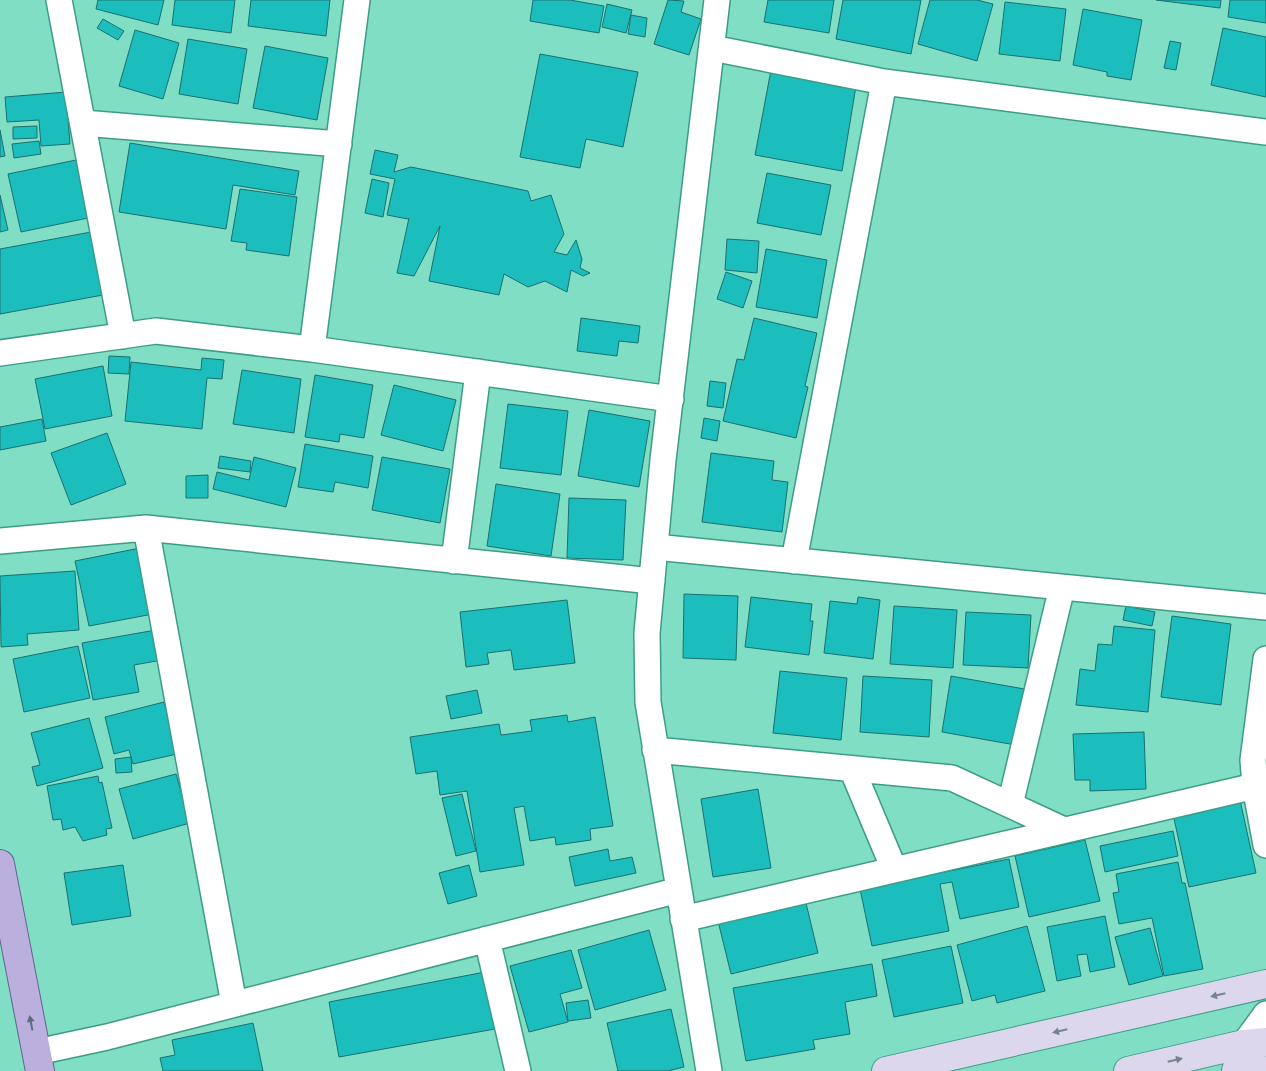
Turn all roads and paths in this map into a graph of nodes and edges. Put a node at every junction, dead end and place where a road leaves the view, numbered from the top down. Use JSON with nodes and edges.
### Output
{"nodes":[{"id":1,"x":59,"y":0,"type":"edge"},
{"id":2,"x":357,"y":0,"type":"edge"},
{"id":3,"x":718,"y":0,"type":"edge"},
{"id":4,"x":712,"y":48,"type":"junction"},
{"id":5,"x":884,"y":82,"type":"junction"},
{"id":6,"x":83,"y":123,"type":"junction"},
{"id":7,"x":1266,"y":132,"type":"edge"},
{"id":8,"x":339,"y":144,"type":"junction"},
{"id":9,"x":123,"y":336,"type":"junction"},
{"id":10,"x":312,"y":349,"type":"junction"},
{"id":11,"x":0,"y":353,"type":"edge"},
{"id":12,"x":478,"y":372,"type":"junction"},
{"id":13,"x":670,"y":399,"type":"junction"},
{"id":14,"x":146,"y":528,"type":"junction"},
{"id":15,"x":0,"y":541,"type":"edge"},
{"id":16,"x":655,"y":547,"type":"junction"},
{"id":17,"x":454,"y":560,"type":"junction"},
{"id":18,"x":794,"y":560,"type":"junction"},
{"id":19,"x":652,"y":581,"type":"junction"},
{"id":20,"x":1062,"y":587,"type":"junction"},
{"id":21,"x":1266,"y":607,"type":"edge"},
{"id":22,"x":1266,"y":659,"type":"edge"},
{"id":23,"x":655,"y":750,"type":"junction"},
{"id":24,"x":1260,"y":759,"type":"edge"},
{"id":25,"x":852,"y":769,"type":"junction"},
{"id":26,"x":1255,"y":786,"type":"junction"},
{"id":27,"x":1010,"y":805,"type":"junction"},
{"id":28,"x":1064,"y":830,"type":"junction"},
{"id":29,"x":1266,"y":845,"type":"edge"},
{"id":30,"x":0,"y":864,"type":"edge"},
{"id":31,"x":894,"y":870,"type":"junction"},
{"id":32,"x":679,"y":890,"type":"junction"},
{"id":33,"x":683,"y":919,"type":"junction"},
{"id":34,"x":487,"y":939,"type":"junction"},
{"id":35,"x":1266,"y":984,"type":"edge"},
{"id":36,"x":234,"y":1004,"type":"junction"},
{"id":37,"x":1266,"y":1014,"type":"edge"},
{"id":38,"x":1255,"y":1043,"type":"edge"},
{"id":39,"x":38,"y":1062,"type":"edge"},
{"id":40,"x":1266,"y":1068,"type":"edge"},
{"id":41,"x":518,"y":1071,"type":"edge"},
{"id":42,"x":709,"y":1071,"type":"edge"},
{"id":43,"x":886,"y":1071,"type":"edge"},
{"id":44,"x":1128,"y":1071,"type":"edge"},
{"id":45,"x":1236,"y":1071,"type":"edge"}],
"edges":[{"from":1,"to":6,"type":"street"},
{"from":2,"to":8,"type":"street"},
{"from":3,"to":4,"type":"street"},
{"from":4,"to":5,"type":"street"},
{"from":4,"to":13,"type":"street"},
{"from":5,"to":7,"type":"street"},
{"from":5,"to":18,"type":"street"},
{"from":6,"to":8,"type":"street"},
{"from":6,"to":9,"type":"street"},
{"from":8,"to":10,"type":"street"},
{"from":9,"to":10,"type":"street"},
{"from":9,"to":11,"type":"street"},
{"from":10,"to":12,"type":"street"},
{"from":12,"to":13,"type":"street"},
{"from":12,"to":17,"type":"street"},
{"from":13,"to":16,"type":"street"},
{"from":14,"to":15,"type":"street"},
{"from":14,"to":17,"type":"street"},
{"from":14,"to":36,"type":"street"},
{"from":16,"to":18,"type":"street"},
{"from":16,"to":19,"type":"street"},
{"from":17,"to":19,"type":"street"},
{"from":18,"to":20,"type":"street"},
{"from":19,"to":23,"type":"street"},
{"from":20,"to":21,"type":"street"},
{"from":20,"to":27,"type":"street"},
{"from":22,"to":24,"type":"street"},
{"from":23,"to":25,"type":"street"},
{"from":23,"to":32,"type":"street"},
{"from":24,"to":26,"type":"street"},
{"from":25,"to":27,"type":"street"},
{"from":25,"to":31,"type":"street"},
{"from":26,"to":28,"type":"street"},
{"from":26,"to":29,"type":"street"},
{"from":27,"to":28,"type":"street"},
{"from":28,"to":31,"type":"street"},
{"from":39,"to":30,"type":"main road","one_way":true},
{"from":31,"to":33,"type":"street"},
{"from":32,"to":33,"type":"street"},
{"from":32,"to":34,"type":"street"},
{"from":33,"to":42,"type":"street"},
{"from":34,"to":36,"type":"street"},
{"from":34,"to":41,"type":"street"},
{"from":35,"to":43,"type":"street","one_way":true},
{"from":36,"to":39,"type":"street"},
{"from":37,"to":38,"type":"street"},
{"from":38,"to":40,"type":"street"},
{"from":44,"to":38,"type":"street","one_way":true},
{"from":38,"to":45,"type":"street"}]}
